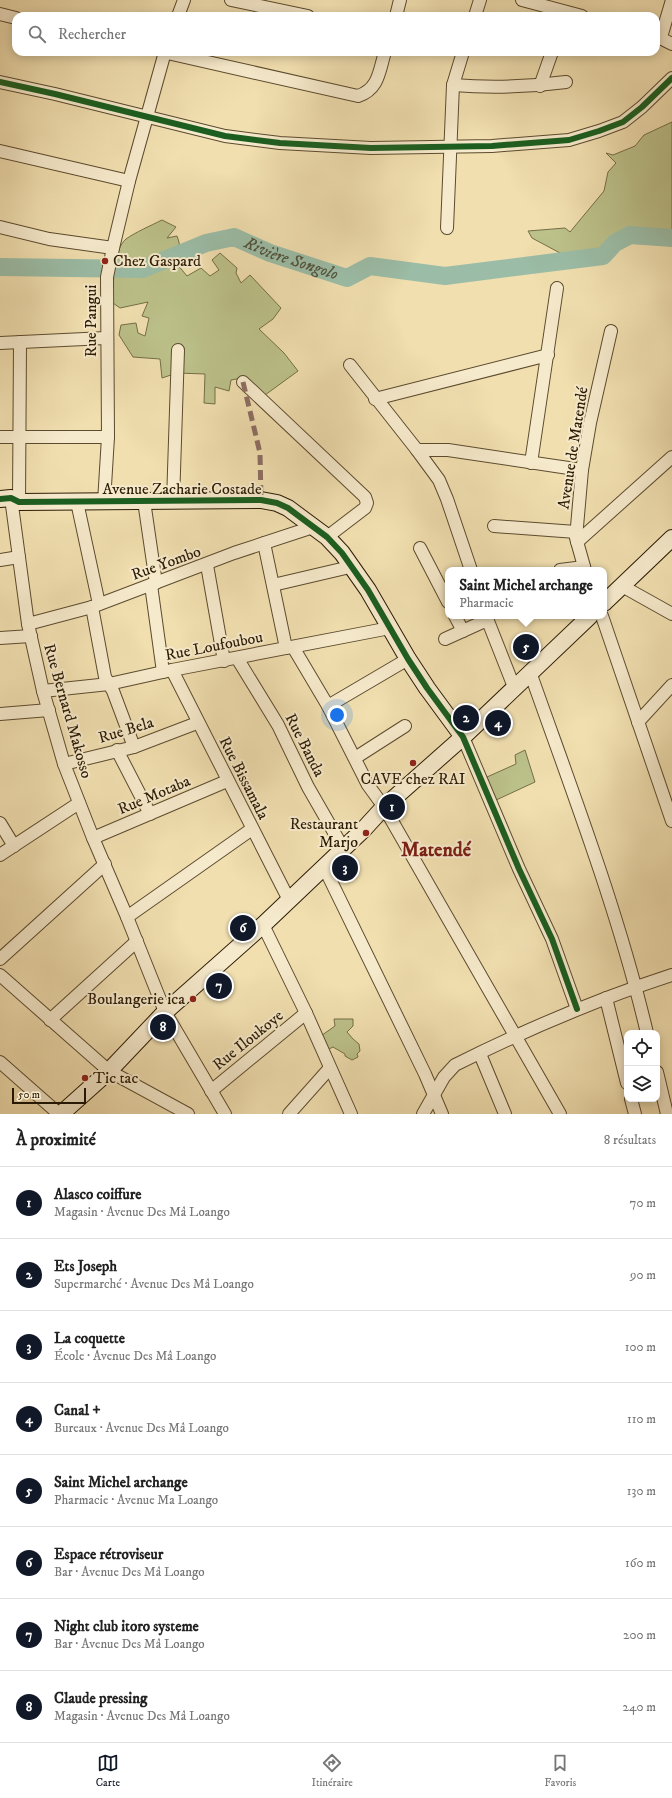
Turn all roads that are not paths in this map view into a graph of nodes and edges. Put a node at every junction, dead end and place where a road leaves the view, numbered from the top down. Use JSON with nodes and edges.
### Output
{"nodes":[{"id":1,"x":184,"y":0,"type":"edge"},
{"id":2,"x":231,"y":0,"type":"edge"},
{"id":3,"x":400,"y":0,"type":"edge"},
{"id":4,"x":480,"y":0,"type":"edge"},
{"id":5,"x":522,"y":0,"type":"edge"},
{"id":6,"x":672,"y":0,"type":"edge"},
{"id":7,"x":563,"y":9,"type":"edge"},
{"id":8,"x":180,"y":12,"type":"edge"},
{"id":9,"x":289,"y":12,"type":"edge"},
{"id":10,"x":397,"y":12,"type":"edge"},
{"id":11,"x":476,"y":12,"type":"edge"},
{"id":12,"x":0,"y":14,"type":"edge"},
{"id":13,"x":12,"y":17,"type":"edge"},
{"id":14,"x":660,"y":31,"type":"edge"},
{"id":15,"x":660,"y":37,"type":"edge"},
{"id":16,"x":672,"y":44,"type":"edge"},
{"id":17,"x":163,"y":56,"type":"edge"},
{"id":18,"x":182,"y":56,"type":"edge"},
{"id":19,"x":384,"y":56,"type":"edge"},
{"id":20,"x":462,"y":56,"type":"edge"},
{"id":21,"x":551,"y":56,"type":"edge"},
{"id":22,"x":672,"y":78,"type":"edge"},
{"id":23,"x":0,"y":82,"type":"edge"},
{"id":24,"x":566,"y":82,"type":"dead end"},
{"id":25,"x":453,"y":85,"type":"junction"},
{"id":26,"x":540,"y":86,"type":"junction"},
{"id":27,"x":146,"y":118,"type":"junction"},
{"id":28,"x":451,"y":146,"type":"junction"},
{"id":29,"x":0,"y":151,"type":"edge"},
{"id":30,"x":129,"y":181,"type":"junction"},
{"id":31,"x":0,"y":226,"type":"edge"},
{"id":32,"x":447,"y":228,"type":"dead end"},
{"id":33,"x":113,"y":248,"type":"junction"},
{"id":34,"x":557,"y":288,"type":"dead end"},
{"id":35,"x":611,"y":331,"type":"dead end"},
{"id":36,"x":106,"y":338,"type":"junction"},
{"id":37,"x":20,"y":342,"type":"junction"},
{"id":38,"x":0,"y":343,"type":"edge"},
{"id":39,"x":178,"y":350,"type":"dead end"},
{"id":40,"x":548,"y":355,"type":"junction"},
{"id":41,"x":350,"y":365,"type":"dead end"},
{"id":42,"x":242,"y":382,"type":"dead end"},
{"id":43,"x":376,"y":399,"type":"junction"},
{"id":44,"x":0,"y":437,"type":"edge"},
{"id":45,"x":19,"y":437,"type":"junction"},
{"id":46,"x":108,"y":437,"type":"junction"},
{"id":47,"x":417,"y":450,"type":"junction"},
{"id":48,"x":672,"y":457,"type":"edge"},
{"id":49,"x":531,"y":463,"type":"junction"},
{"id":50,"x":582,"y":470,"type":"junction"},
{"id":51,"x":10,"y":500,"type":"edge"},
{"id":52,"x":144,"y":501,"type":"junction"},
{"id":53,"x":173,"y":501,"type":"junction"},
{"id":54,"x":77,"y":502,"type":"junction"},
{"id":55,"x":104,"y":502,"type":"junction"},
{"id":56,"x":313,"y":526,"type":"junction"},
{"id":57,"x":494,"y":526,"type":"dead end"},
{"id":58,"x":327,"y":537,"type":"junction"},
{"id":59,"x":577,"y":537,"type":"junction"},
{"id":60,"x":672,"y":538,"type":"edge"},
{"id":61,"x":264,"y":543,"type":"junction"},
{"id":62,"x":420,"y":548,"type":"dead end"},
{"id":63,"x":19,"y":557,"type":"junction"},
{"id":64,"x":0,"y":560,"type":"edge"},
{"id":65,"x":207,"y":565,"type":"junction"},
{"id":66,"x":350,"y":566,"type":"junction"},
{"id":67,"x":470,"y":567,"type":"edge"},
{"id":68,"x":584,"y":567,"type":"edge"},
{"id":69,"x":153,"y":584,"type":"junction"},
{"id":70,"x":273,"y":585,"type":"junction"},
{"id":71,"x":622,"y":586,"type":"junction"},
{"id":72,"x":445,"y":596,"type":"edge"},
{"id":73,"x":607,"y":599,"type":"edge"},
{"id":74,"x":96,"y":606,"type":"junction"},
{"id":75,"x":672,"y":614,"type":"edge"},
{"id":76,"x":457,"y":619,"type":"edge"},
{"id":77,"x":485,"y":619,"type":"edge"},
{"id":78,"x":487,"y":619,"type":"edge"},
{"id":79,"x":587,"y":619,"type":"edge"},
{"id":80,"x":603,"y":619,"type":"edge"},
{"id":81,"x":390,"y":628,"type":"junction"},
{"id":82,"x":30,"y":630,"type":"junction"},
{"id":83,"x":463,"y":631,"type":"junction"},
{"id":84,"x":0,"y":638,"type":"edge"},
{"id":85,"x":445,"y":639,"type":"dead end"},
{"id":86,"x":290,"y":648,"type":"junction"},
{"id":87,"x":237,"y":658,"type":"junction"},
{"id":88,"x":408,"y":659,"type":"junction"},
{"id":89,"x":224,"y":661,"type":"junction"},
{"id":90,"x":168,"y":671,"type":"junction"},
{"id":91,"x":530,"y":672,"type":"junction"},
{"id":92,"x":109,"y":684,"type":"junction"},
{"id":93,"x":672,"y":685,"type":"edge"},
{"id":94,"x":514,"y":687,"type":"junction"},
{"id":95,"x":43,"y":691,"type":"junction"},
{"id":96,"x":328,"y":706,"type":"junction"},
{"id":97,"x":49,"y":710,"type":"junction"},
{"id":98,"x":0,"y":714,"type":"edge"},
{"id":99,"x":638,"y":722,"type":"junction"},
{"id":100,"x":198,"y":723,"type":"junction"},
{"id":101,"x":405,"y":726,"type":"dead end"},
{"id":102,"x":464,"y":737,"type":"junction"},
{"id":103,"x":134,"y":747,"type":"junction"},
{"id":104,"x":117,"y":750,"type":"junction"},
{"id":105,"x":354,"y":758,"type":"junction"},
{"id":106,"x":64,"y":764,"type":"junction"},
{"id":107,"x":227,"y":781,"type":"junction"},
{"id":108,"x":79,"y":803,"type":"junction"},
{"id":109,"x":384,"y":807,"type":"junction"},
{"id":110,"x":150,"y":814,"type":"junction"},
{"id":111,"x":672,"y":821,"type":"edge"},
{"id":112,"x":0,"y":823,"type":"edge"},
{"id":113,"x":252,"y":829,"type":"junction"},
{"id":114,"x":93,"y":838,"type":"junction"},
{"id":115,"x":14,"y":846,"type":"junction"},
{"id":116,"x":343,"y":848,"type":"junction"},
{"id":117,"x":0,"y":855,"type":"edge"},
{"id":118,"x":105,"y":864,"type":"junction"},
{"id":119,"x":324,"y":867,"type":"junction"},
{"id":120,"x":289,"y":900,"type":"junction"},
{"id":121,"x":127,"y":917,"type":"junction"},
{"id":122,"x":263,"y":925,"type":"junction"},
{"id":123,"x":136,"y":940,"type":"junction"},
{"id":124,"x":0,"y":958,"type":"edge"},
{"id":125,"x":0,"y":975,"type":"edge"},
{"id":126,"x":672,"y":975,"type":"edge"},
{"id":127,"x":636,"y":986,"type":"junction"},
{"id":128,"x":606,"y":998,"type":"junction"},
{"id":129,"x":577,"y":1009,"type":"junction"},
{"id":130,"x":165,"y":1012,"type":"junction"},
{"id":131,"x":306,"y":1013,"type":"junction"},
{"id":132,"x":50,"y":1020,"type":"junction"},
{"id":133,"x":646,"y":1030,"type":"edge"},
{"id":134,"x":516,"y":1036,"type":"junction"},
{"id":135,"x":480,"y":1054,"type":"junction"},
{"id":136,"x":0,"y":1062,"type":"edge"},
{"id":137,"x":329,"y":1069,"type":"junction"},
{"id":138,"x":109,"y":1071,"type":"junction"},
{"id":139,"x":624,"y":1072,"type":"edge"},
{"id":140,"x":660,"y":1085,"type":"edge"},
{"id":141,"x":211,"y":1091,"type":"junction"},
{"id":142,"x":433,"y":1095,"type":"junction"},
{"id":143,"x":632,"y":1102,"type":"edge"},
{"id":144,"x":60,"y":1114,"type":"edge"},
{"id":145,"x":188,"y":1114,"type":"edge"},
{"id":146,"x":224,"y":1114,"type":"edge"},
{"id":147,"x":289,"y":1114,"type":"edge"},
{"id":148,"x":351,"y":1114,"type":"edge"},
{"id":149,"x":423,"y":1114,"type":"edge"},
{"id":150,"x":442,"y":1114,"type":"edge"},
{"id":151,"x":505,"y":1114,"type":"edge"},
{"id":152,"x":560,"y":1114,"type":"edge"},
{"id":153,"x":635,"y":1114,"type":"edge"},
{"id":154,"x":667,"y":1114,"type":"edge"}],
"edges":[{"from":1,"to":8,"type":"street"},
{"from":2,"to":9,"type":"street"},
{"from":3,"to":10,"type":"street"},
{"from":4,"to":11,"type":"street"},
{"from":5,"to":7,"type":"street"},
{"from":6,"to":14,"type":"street"},
{"from":12,"to":13,"type":"street"},
{"from":15,"to":16,"type":"street"},
{"from":17,"to":27,"type":"street","name":"Rue Pangui"},
{"from":18,"to":19,"type":"street"},
{"from":20,"to":25,"type":"street"},
{"from":21,"to":26,"type":"street"},
{"from":22,"to":28,"type":"street"},
{"from":23,"to":27,"type":"street"},
{"from":24,"to":26,"type":"street"},
{"from":25,"to":26,"type":"street"},
{"from":25,"to":28,"type":"street"},
{"from":27,"to":28,"type":"street"},
{"from":27,"to":30,"type":"street","name":"Rue Pangui"},
{"from":28,"to":32,"type":"street"},
{"from":29,"to":30,"type":"street"},
{"from":30,"to":33,"type":"street","name":"Rue Pangui"},
{"from":31,"to":33,"type":"street"},
{"from":33,"to":36,"type":"street","name":"Rue Pangui"},
{"from":34,"to":40,"type":"street"},
{"from":35,"to":50,"type":"street","name":"Avenue de Matendé"},
{"from":36,"to":37,"type":"street"},
{"from":36,"to":46,"type":"street","name":"Rue Pangui"},
{"from":37,"to":38,"type":"street"},
{"from":37,"to":45,"type":"street","name":"Rue Bernard Makosso"},
{"from":39,"to":53,"type":"street"},
{"from":40,"to":43,"type":"street"},
{"from":40,"to":49,"type":"street"},
{"from":41,"to":43,"type":"street"},
{"from":42,"to":58,"type":"street"},
{"from":43,"to":47,"type":"street"},
{"from":44,"to":45,"type":"street"},
{"from":45,"to":46,"type":"street"},
{"from":45,"to":51,"type":"street","name":"Rue Bernard Makosso"},
{"from":46,"to":55,"type":"street","name":"Rue Pangui"},
{"from":47,"to":49,"type":"street"},
{"from":47,"to":67,"type":"street"},
{"from":48,"to":59,"type":"street"},
{"from":49,"to":50,"type":"street"},
{"from":50,"to":59,"type":"street","name":"Avenue de Matendé"},
{"from":51,"to":54,"type":"main road","name":"Avenue Zacharie Costade"},
{"from":51,"to":63,"type":"street","name":"Rue Bernard Makosso"},
{"from":52,"to":53,"type":"main road","name":"Avenue Zacharie Costade"},
{"from":52,"to":55,"type":"main road","name":"Avenue Zacharie Costade"},
{"from":52,"to":69,"type":"street","name":"Rue Bissamala"},
{"from":53,"to":56,"type":"main road","name":"Avenue Zacharie Costade"},
{"from":54,"to":55,"type":"main road","name":"Avenue Zacharie Costade"},
{"from":54,"to":74,"type":"street"},
{"from":56,"to":58,"type":"main road","name":"Avenue Zacharie Costade"},
{"from":56,"to":61,"type":"street","name":"Rue Yombo"},
{"from":57,"to":59,"type":"street"},
{"from":58,"to":66,"type":"main road","name":"Avenue Zacharie Costade"},
{"from":59,"to":68,"type":"street","name":"Avenue de Matendé"},
{"from":60,"to":71,"type":"main road"},
{"from":61,"to":65,"type":"street","name":"Rue Yombo"},
{"from":61,"to":70,"type":"street"},
{"from":62,"to":72,"type":"street"},
{"from":63,"to":64,"type":"street"},
{"from":63,"to":82,"type":"street","name":"Rue Bernard Makosso"},
{"from":65,"to":69,"type":"street","name":"Rue Yombo"},
{"from":65,"to":89,"type":"street"},
{"from":66,"to":70,"type":"street"},
{"from":66,"to":81,"type":"main road","name":"Avenue Zacharie Costade"},
{"from":69,"to":74,"type":"street","name":"Rue Yombo"},
{"from":69,"to":90,"type":"street","name":"Rue Bissamala"},
{"from":70,"to":86,"type":"street"},
{"from":71,"to":73,"type":"main road"},
{"from":71,"to":75,"type":"street"},
{"from":74,"to":82,"type":"street","name":"Rue Yombo"},
{"from":74,"to":92,"type":"street"},
{"from":76,"to":83,"type":"street"},
{"from":77,"to":83,"type":"street"},
{"from":78,"to":94,"type":"street"},
{"from":79,"to":91,"type":"main road"},
{"from":80,"to":99,"type":"street"},
{"from":81,"to":86,"type":"street","name":"Rue Loufoubou"},
{"from":81,"to":88,"type":"main road","name":"Avenue Zacharie Costade"},
{"from":82,"to":84,"type":"street","name":"Rue Yombo"},
{"from":82,"to":95,"type":"street","name":"Rue Bernard Makosso"},
{"from":83,"to":85,"type":"street"},
{"from":86,"to":87,"type":"street","name":"Rue Loufoubou"},
{"from":86,"to":96,"type":"street"},
{"from":87,"to":89,"type":"street","name":"Rue Loufoubou"},
{"from":87,"to":116,"type":"street","name":"Rue Banda"},
{"from":88,"to":96,"type":"street"},
{"from":88,"to":102,"type":"main road","name":"Avenue Zacharie Costade"},
{"from":89,"to":90,"type":"street","name":"Rue Loufoubou"},
{"from":90,"to":92,"type":"street","name":"Rue Loufoubou"},
{"from":90,"to":100,"type":"street","name":"Rue Bissamala"},
{"from":91,"to":94,"type":"main road"},
{"from":91,"to":127,"type":"street"},
{"from":92,"to":95,"type":"street","name":"Rue Loufoubou"},
{"from":92,"to":103,"type":"street"},
{"from":93,"to":99,"type":"street"},
{"from":94,"to":102,"type":"main road"},
{"from":95,"to":97,"type":"street","name":"Rue Bernard Makosso"},
{"from":96,"to":105,"type":"street"},
{"from":97,"to":98,"type":"street"},
{"from":97,"to":106,"type":"street","name":"Rue Bernard Makosso"},
{"from":99,"to":111,"type":"street"},
{"from":100,"to":103,"type":"street","name":"Rue Bela"},
{"from":100,"to":107,"type":"street","name":"Rue Bissamala"},
{"from":101,"to":105,"type":"street"},
{"from":102,"to":109,"type":"main road"},
{"from":102,"to":129,"type":"street"},
{"from":103,"to":104,"type":"street","name":"Rue Bela"},
{"from":104,"to":106,"type":"street","name":"Rue Bela"},
{"from":104,"to":110,"type":"street"},
{"from":105,"to":109,"type":"street"},
{"from":106,"to":108,"type":"street","name":"Rue Bernard Makosso"},
{"from":107,"to":110,"type":"street","name":"Rue Motaba"},
{"from":107,"to":113,"type":"street","name":"Rue Bissamala"},
{"from":108,"to":114,"type":"street","name":"Rue Bernard Makosso"},
{"from":108,"to":115,"type":"street"},
{"from":109,"to":116,"type":"main road"},
{"from":109,"to":134,"type":"street"},
{"from":110,"to":114,"type":"street","name":"Rue Motaba"},
{"from":112,"to":115,"type":"street"},
{"from":113,"to":120,"type":"street","name":"Rue Bissamala"},
{"from":113,"to":121,"type":"street"},
{"from":114,"to":118,"type":"street","name":"Rue Bernard Makosso"},
{"from":115,"to":117,"type":"street"},
{"from":116,"to":119,"type":"main road"},
{"from":118,"to":121,"type":"street","name":"Rue Bernard Makosso"},
{"from":118,"to":124,"type":"street"},
{"from":119,"to":120,"type":"main road"},
{"from":119,"to":142,"type":"street"},
{"from":120,"to":122,"type":"main road"},
{"from":121,"to":123,"type":"street","name":"Rue Bernard Makosso"},
{"from":122,"to":130,"type":"main road"},
{"from":122,"to":131,"type":"street"},
{"from":123,"to":130,"type":"street","name":"Rue Bernard Makosso"},
{"from":123,"to":132,"type":"street"},
{"from":125,"to":132,"type":"street"},
{"from":126,"to":127,"type":"street"},
{"from":127,"to":128,"type":"street"},
{"from":127,"to":133,"type":"street"},
{"from":128,"to":129,"type":"street"},
{"from":128,"to":139,"type":"street"},
{"from":129,"to":134,"type":"street"},
{"from":130,"to":138,"type":"main road"},
{"from":130,"to":141,"type":"street","name":"Rue Bernard Makosso"},
{"from":131,"to":137,"type":"street"},
{"from":131,"to":141,"type":"street","name":"Rue Iloukoye"},
{"from":132,"to":138,"type":"street"},
{"from":134,"to":135,"type":"street"},
{"from":134,"to":152,"type":"street"},
{"from":135,"to":142,"type":"street"},
{"from":135,"to":151,"type":"street"},
{"from":136,"to":144,"type":"street"},
{"from":137,"to":147,"type":"street"},
{"from":137,"to":148,"type":"street"},
{"from":138,"to":144,"type":"main road"},
{"from":138,"to":145,"type":"street"},
{"from":140,"to":154,"type":"street"},
{"from":141,"to":146,"type":"street","name":"Rue Bernard Makosso"},
{"from":142,"to":149,"type":"street"},
{"from":142,"to":150,"type":"street"},
{"from":143,"to":153,"type":"street"}]}
